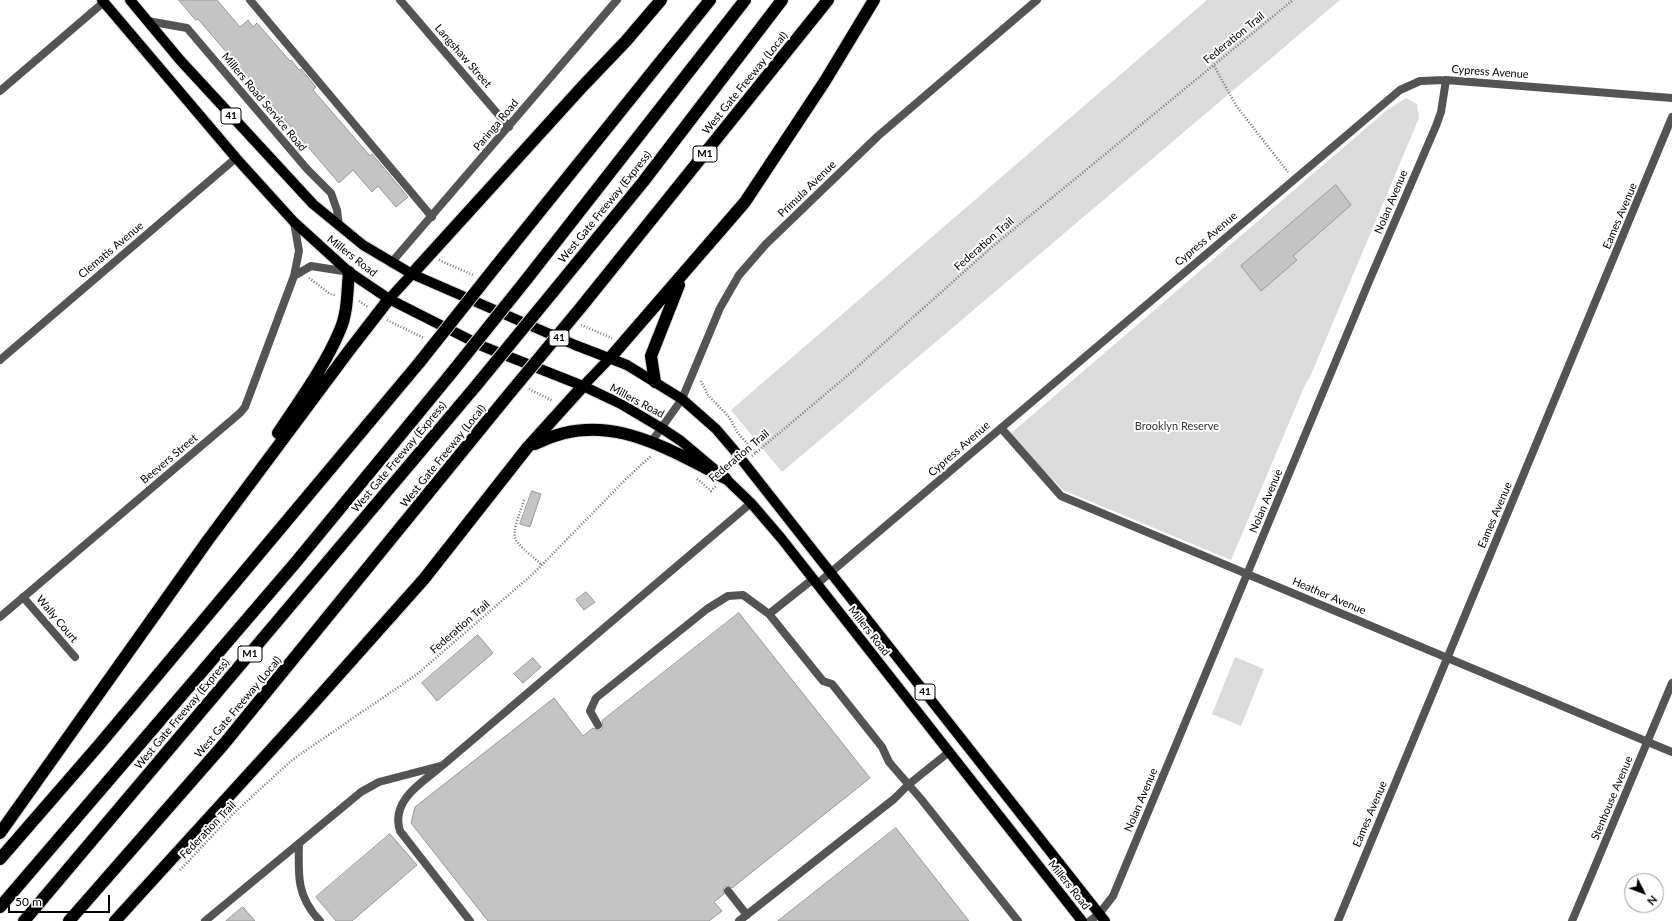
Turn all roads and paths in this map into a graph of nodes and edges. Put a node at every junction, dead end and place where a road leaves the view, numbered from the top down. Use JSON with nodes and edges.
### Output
{"nodes":[{"id":1,"x":130,"y":0,"type":"edge"},
{"id":2,"x":250,"y":0,"type":"edge"},
{"id":3,"x":400,"y":0,"type":"edge"},
{"id":4,"x":617,"y":0,"type":"edge"},
{"id":5,"x":662,"y":0,"type":"edge"},
{"id":6,"x":710,"y":0,"type":"edge"},
{"id":7,"x":745,"y":0,"type":"edge"},
{"id":8,"x":782,"y":0,"type":"edge"},
{"id":9,"x":828,"y":0,"type":"edge"},
{"id":10,"x":874,"y":0,"type":"edge"},
{"id":11,"x":1037,"y":0,"type":"edge"},
{"id":12,"x":1293,"y":0,"type":"edge"},
{"id":13,"x":104,"y":1,"type":"edge"},
{"id":14,"x":148,"y":21,"type":"junction"},
{"id":15,"x":1214,"y":66,"type":"junction"},
{"id":16,"x":1446,"y":80,"type":"junction"},
{"id":17,"x":0,"y":91,"type":"edge"},
{"id":18,"x":1672,"y":98,"type":"edge"},
{"id":19,"x":1672,"y":117,"type":"edge"},
{"id":20,"x":509,"y":127,"type":"junction"},
{"id":21,"x":236,"y":158,"type":"junction"},
{"id":22,"x":1294,"y":179,"type":"junction"},
{"id":23,"x":432,"y":218,"type":"junction"},
{"id":24,"x":294,"y":222,"type":"junction"},
{"id":25,"x":339,"y":226,"type":"junction"},
{"id":26,"x":392,"y":264,"type":"junction"},
{"id":27,"x":349,"y":272,"type":"junction"},
{"id":28,"x":412,"y":274,"type":"junction"},
{"id":29,"x":683,"y":274,"type":"junction"},
{"id":30,"x":294,"y":276,"type":"junction"},
{"id":31,"x":330,"y":294,"type":"dead end"},
{"id":32,"x":389,"y":299,"type":"junction"},
{"id":33,"x":610,"y":358,"type":"junction"},
{"id":34,"x":0,"y":360,"type":"edge"},
{"id":35,"x":701,"y":381,"type":"dead end"},
{"id":36,"x":655,"y":382,"type":"junction"},
{"id":37,"x":583,"y":386,"type":"junction"},
{"id":38,"x":682,"y":399,"type":"junction"},
{"id":39,"x":1000,"y":428,"type":"junction"},
{"id":40,"x":663,"y":429,"type":"junction"},
{"id":41,"x":652,"y":441,"type":"junction"},
{"id":42,"x":527,"y":448,"type":"junction"},
{"id":43,"x":756,"y":453,"type":"junction"},
{"id":44,"x":658,"y":456,"type":"dead end"},
{"id":45,"x":744,"y":463,"type":"junction"},
{"id":46,"x":695,"y":477,"type":"dead end"},
{"id":47,"x":725,"y":478,"type":"junction"},
{"id":48,"x":524,"y":500,"type":"dead end"},
{"id":49,"x":751,"y":503,"type":"junction"},
{"id":50,"x":208,"y":540,"type":"junction"},
{"id":51,"x":542,"y":565,"type":"junction"},
{"id":52,"x":832,"y":573,"type":"junction"},
{"id":53,"x":1248,"y":574,"type":"junction"},
{"id":54,"x":815,"y":582,"type":"junction"},
{"id":55,"x":23,"y":596,"type":"junction"},
{"id":56,"x":768,"y":614,"type":"junction"},
{"id":57,"x":0,"y":616,"type":"edge"},
{"id":58,"x":75,"y":657,"type":"dead end"},
{"id":59,"x":1447,"y":658,"type":"junction"},
{"id":60,"x":1672,"y":683,"type":"edge"},
{"id":61,"x":598,"y":725,"type":"dead end"},
{"id":62,"x":1647,"y":742,"type":"junction"},
{"id":63,"x":949,"y":752,"type":"junction"},
{"id":64,"x":1672,"y":752,"type":"edge"},
{"id":65,"x":443,"y":765,"type":"junction"},
{"id":66,"x":908,"y":785,"type":"junction"},
{"id":67,"x":0,"y":833,"type":"edge"},
{"id":68,"x":299,"y":844,"type":"junction"},
{"id":69,"x":0,"y":859,"type":"edge"},
{"id":70,"x":177,"y":874,"type":"dead end"},
{"id":71,"x":728,"y":891,"type":"dead end"},
{"id":72,"x":0,"y":907,"type":"edge"},
{"id":73,"x":747,"y":914,"type":"junction"},
{"id":74,"x":1102,"y":917,"type":"edge"},
{"id":75,"x":24,"y":921,"type":"edge"},
{"id":76,"x":69,"y":921,"type":"edge"},
{"id":77,"x":115,"y":921,"type":"edge"},
{"id":78,"x":205,"y":921,"type":"edge"},
{"id":79,"x":320,"y":921,"type":"edge"},
{"id":80,"x":470,"y":921,"type":"edge"},
{"id":81,"x":739,"y":921,"type":"edge"},
{"id":82,"x":1018,"y":921,"type":"edge"},
{"id":83,"x":1082,"y":921,"type":"edge"},
{"id":84,"x":1090,"y":921,"type":"edge"},
{"id":85,"x":1338,"y":921,"type":"edge"},
{"id":86,"x":1572,"y":921,"type":"edge"}],
"edges":[{"from":1,"to":14,"type":"main road","name":"Millers Road","number":"41"},
{"from":2,"to":23,"type":"street"},
{"from":3,"to":20,"type":"street","name":"Langshaw Street"},
{"from":4,"to":20,"type":"street","name":"Paringa Road"},
{"from":5,"to":28,"type":"highway"},
{"from":6,"to":69,"type":"highway","bridge":true},
{"from":7,"to":72,"type":"highway","name":"West Gate Freeway (Express)","number":"M1","bridge":true},
{"from":8,"to":75,"type":"highway","name":"West Gate Freeway (Express)","number":"M1","bridge":true},
{"from":9,"to":76,"type":"highway","name":"West Gate Freeway (Local)","number":"M1","bridge":true},
{"from":10,"to":29,"type":"highway"},
{"from":11,"to":38,"type":"street","name":"Primula Avenue"},
{"from":12,"to":15,"type":"path","name":"Federation Trail"},
{"from":13,"to":17,"type":"street"},
{"from":13,"to":21,"type":"main road","name":"Millers Road","number":"41"},
{"from":14,"to":25,"type":"main road","name":"Millers Road","number":"41"},
{"from":14,"to":25,"type":"street","name":"Millers Road Service Road"},
{"from":15,"to":22,"type":"path"},
{"from":15,"to":43,"type":"path","name":"Federation Trail"},
{"from":16,"to":18,"type":"street","name":"Cypress Avenue"},
{"from":16,"to":22,"type":"street","name":"Cypress Avenue"},
{"from":16,"to":53,"type":"street","name":"Nolan Avenue"},
{"from":19,"to":59,"type":"street","name":"Eames Avenue"},
{"from":20,"to":23,"type":"street","name":"Paringa Road"},
{"from":21,"to":24,"type":"main road","name":"Millers Road","number":"41"},
{"from":21,"to":34,"type":"street","name":"Clematis Avenue"},
{"from":22,"to":39,"type":"street","name":"Cypress Avenue"},
{"from":23,"to":26,"type":"street","name":"Paringa Road"},
{"from":24,"to":27,"type":"main road","name":"Millers Road","number":"41"},
{"from":24,"to":30,"type":"street","name":"Beevers Street"},
{"from":25,"to":26,"type":"main road","name":"Millers Road","number":"41"},
{"from":26,"to":28,"type":"main road","name":"Millers Road","number":"41"},
{"from":27,"to":30,"type":"street"},
{"from":27,"to":32,"type":"main road","name":"Millers Road","number":"41"},
{"from":27,"to":50,"type":"highway"},
{"from":28,"to":32,"type":"main road"},
{"from":28,"to":33,"type":"main road","name":"Millers Road","number":"41"},
{"from":29,"to":33,"type":"highway"},
{"from":29,"to":36,"type":"highway"},
{"from":30,"to":31,"type":"path"},
{"from":30,"to":55,"type":"street","name":"Beevers Street"},
{"from":32,"to":37,"type":"main road","name":"Millers Road","number":"41"},
{"from":32,"to":50,"type":"highway"},
{"from":33,"to":36,"type":"main road","name":"Millers Road","number":"41"},
{"from":33,"to":37,"type":"main road"},
{"from":35,"to":43,"type":"path"},
{"from":36,"to":38,"type":"main road","name":"Millers Road","number":"41"},
{"from":37,"to":40,"type":"main road","name":"Millers Road","number":"41"},
{"from":37,"to":42,"type":"highway"},
{"from":38,"to":40,"type":"street","name":"Primula Avenue"},
{"from":38,"to":45,"type":"main road","name":"Millers Road","number":"41"},
{"from":39,"to":52,"type":"street","name":"Cypress Avenue"},
{"from":39,"to":53,"type":"street","name":"Heather Avenue"},
{"from":40,"to":41,"type":"street","name":"Primula Avenue"},
{"from":40,"to":47,"type":"main road","name":"Millers Road","number":"41"},
{"from":41,"to":42,"type":"highway"},
{"from":41,"to":47,"type":"highway"},
{"from":42,"to":77,"type":"highway"},
{"from":43,"to":45,"type":"path","name":"Federation Trail"},
{"from":44,"to":51,"type":"path","name":"Federation Trail"},
{"from":45,"to":52,"type":"main road","name":"Millers Road","number":"41"},
{"from":46,"to":47,"type":"path","name":"Federation Trail"},
{"from":47,"to":49,"type":"main road","name":"Millers Road","number":"41"},
{"from":48,"to":51,"type":"path"},
{"from":49,"to":54,"type":"main road","name":"Millers Road","number":"41"},
{"from":49,"to":65,"type":"street"},
{"from":50,"to":67,"type":"highway"},
{"from":51,"to":70,"type":"path","name":"Federation Trail"},
{"from":52,"to":54,"type":"street","name":"Cypress Avenue"},
{"from":52,"to":74,"type":"main road","name":"Millers Road","number":"41"},
{"from":53,"to":59,"type":"street","name":"Heather Avenue"},
{"from":53,"to":74,"type":"street","name":"Nolan Avenue"},
{"from":54,"to":56,"type":"street","name":"Cypress Avenue"},
{"from":54,"to":63,"type":"main road","name":"Millers Road","number":"41"},
{"from":55,"to":57,"type":"street","name":"Beevers Street"},
{"from":55,"to":58,"type":"street","name":"Wally Court"},
{"from":56,"to":61,"type":"street"},
{"from":56,"to":66,"type":"street"},
{"from":59,"to":62,"type":"street","name":"Heather Avenue"},
{"from":59,"to":85,"type":"street","name":"Eames Avenue"},
{"from":60,"to":62,"type":"street","name":"Stenhouse Avenue"},
{"from":62,"to":64,"type":"street","name":"Heather Avenue"},
{"from":62,"to":86,"type":"street","name":"Stenhouse Avenue"},
{"from":63,"to":66,"type":"street"},
{"from":63,"to":83,"type":"main road","name":"Millers Road","number":"41"},
{"from":65,"to":68,"type":"street"},
{"from":65,"to":80,"type":"street"},
{"from":66,"to":73,"type":"street"},
{"from":66,"to":82,"type":"street"},
{"from":68,"to":78,"type":"street"},
{"from":68,"to":79,"type":"street"},
{"from":71,"to":73,"type":"street"},
{"from":73,"to":81,"type":"street"},
{"from":74,"to":84,"type":"street","name":"Nolan Avenue"}]}
